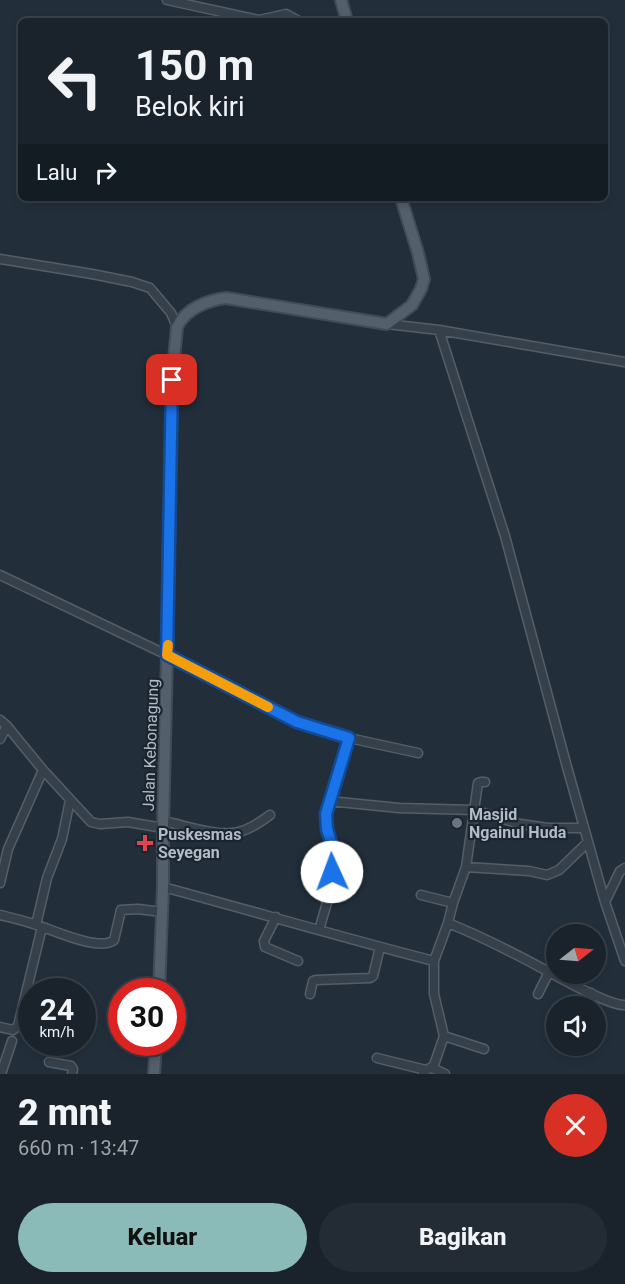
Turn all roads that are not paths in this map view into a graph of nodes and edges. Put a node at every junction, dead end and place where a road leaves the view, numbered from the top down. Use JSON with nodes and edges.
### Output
{"nodes":[{"id":1,"x":167,"y":0,"type":"edge"},
{"id":2,"x":341,"y":0,"type":"edge"},
{"id":3,"x":250,"y":18,"type":"edge"},
{"id":4,"x":268,"y":18,"type":"edge"},
{"id":5,"x":293,"y":18,"type":"edge"},
{"id":6,"x":346,"y":18,"type":"edge"},
{"id":7,"x":402,"y":201,"type":"edge"},
{"id":8,"x":0,"y":259,"type":"edge"},
{"id":9,"x":387,"y":324,"type":"junction"},
{"id":10,"x":177,"y":327,"type":"junction"},
{"id":11,"x":439,"y":330,"type":"junction"},
{"id":12,"x":625,"y":362,"type":"edge"},
{"id":13,"x":0,"y":575,"type":"edge"},
{"id":14,"x":167,"y":655,"type":"junction"},
{"id":15,"x":3,"y":723,"type":"edge"},
{"id":16,"x":349,"y":738,"type":"junction"},
{"id":17,"x":0,"y":739,"type":"edge"},
{"id":18,"x":418,"y":753,"type":"dead end"},
{"id":19,"x":43,"y":770,"type":"junction"},
{"id":20,"x":485,"y":782,"type":"dead end"},
{"id":21,"x":70,"y":800,"type":"junction"},
{"id":22,"x":329,"y":801,"type":"junction"},
{"id":23,"x":474,"y":810,"type":"junction"},
{"id":24,"x":270,"y":815,"type":"dead end"},
{"id":25,"x":163,"y":824,"type":"junction"},
{"id":26,"x":584,"y":828,"type":"junction"},
{"id":27,"x":588,"y":842,"type":"junction"},
{"id":28,"x":466,"y":867,"type":"junction"},
{"id":29,"x":625,"y":868,"type":"edge"},
{"id":30,"x":0,"y":883,"type":"edge"},
{"id":31,"x":163,"y":887,"type":"junction"},
{"id":32,"x":421,"y":895,"type":"dead end"},
{"id":33,"x":605,"y":902,"type":"junction"},
{"id":34,"x":453,"y":903,"type":"junction"},
{"id":35,"x":162,"y":912,"type":"junction"},
{"id":36,"x":0,"y":915,"type":"edge"},
{"id":37,"x":276,"y":917,"type":"junction"},
{"id":38,"x":448,"y":924,"type":"junction"},
{"id":39,"x":39,"y":926,"type":"junction"},
{"id":40,"x":319,"y":930,"type":"junction"},
{"id":41,"x":381,"y":947,"type":"junction"},
{"id":42,"x":298,"y":961,"type":"dead end"},
{"id":43,"x":434,"y":961,"type":"junction"},
{"id":44,"x":625,"y":961,"type":"edge"},
{"id":45,"x":546,"y":970,"type":"edge"},
{"id":46,"x":160,"y":978,"type":"edge"},
{"id":47,"x":546,"y":978,"type":"edge"},
{"id":48,"x":573,"y":984,"type":"edge"},
{"id":49,"x":591,"y":993,"type":"junction"},
{"id":50,"x":310,"y":994,"type":"dead end"},
{"id":51,"x":538,"y":994,"type":"dead end"},
{"id":52,"x":590,"y":996,"type":"edge"},
{"id":53,"x":625,"y":1005,"type":"edge"},
{"id":54,"x":0,"y":1027,"type":"edge"},
{"id":55,"x":444,"y":1036,"type":"junction"},
{"id":56,"x":12,"y":1041,"type":"dead end"},
{"id":57,"x":484,"y":1049,"type":"dead end"},
{"id":58,"x":155,"y":1056,"type":"edge"},
{"id":59,"x":377,"y":1058,"type":"dead end"},
{"id":60,"x":49,"y":1062,"type":"dead end"},
{"id":61,"x":427,"y":1071,"type":"edge"},
{"id":62,"x":1,"y":1074,"type":"edge"},
{"id":63,"x":72,"y":1074,"type":"edge"},
{"id":64,"x":154,"y":1074,"type":"edge"},
{"id":65,"x":445,"y":1074,"type":"edge"}],
"edges":[{"from":1,"to":3,"type":"street"},
{"from":2,"to":6,"type":"main road"},
{"from":4,"to":5,"type":"street"},
{"from":7,"to":9,"type":"main road"},
{"from":8,"to":10,"type":"street"},
{"from":9,"to":10,"type":"main road"},
{"from":9,"to":11,"type":"street"},
{"from":10,"to":14,"type":"main road","name":"Jalan Kebonagung"},
{"from":11,"to":12,"type":"street"},
{"from":11,"to":26,"type":"street"},
{"from":13,"to":14,"type":"street"},
{"from":14,"to":16,"type":"street"},
{"from":14,"to":25,"type":"main road","name":"Jalan Kebonagung"},
{"from":15,"to":17,"type":"street"},
{"from":15,"to":19,"type":"street"},
{"from":16,"to":18,"type":"street"},
{"from":16,"to":22,"type":"street"},
{"from":19,"to":21,"type":"street"},
{"from":19,"to":30,"type":"street"},
{"from":20,"to":23,"type":"street"},
{"from":21,"to":25,"type":"street"},
{"from":21,"to":39,"type":"street"},
{"from":22,"to":23,"type":"street"},
{"from":22,"to":40,"type":"street"},
{"from":23,"to":26,"type":"street"},
{"from":23,"to":28,"type":"street"},
{"from":24,"to":25,"type":"street"},
{"from":25,"to":31,"type":"main road","name":"Jalan Kebonagung"},
{"from":26,"to":27,"type":"street"},
{"from":27,"to":28,"type":"street"},
{"from":27,"to":33,"type":"street"},
{"from":28,"to":34,"type":"street"},
{"from":29,"to":33,"type":"street"},
{"from":31,"to":35,"type":"main road","name":"Jalan Kebonagung"},
{"from":31,"to":37,"type":"street"},
{"from":32,"to":34,"type":"street"},
{"from":33,"to":44,"type":"street"},
{"from":34,"to":38,"type":"street"},
{"from":35,"to":39,"type":"street"},
{"from":35,"to":46,"type":"main road","name":"Jalan Kebonagung"},
{"from":36,"to":39,"type":"street"},
{"from":37,"to":40,"type":"street"},
{"from":37,"to":42,"type":"street"},
{"from":38,"to":43,"type":"street"},
{"from":38,"to":45,"type":"street"},
{"from":39,"to":54,"type":"street"},
{"from":40,"to":41,"type":"street"},
{"from":41,"to":43,"type":"street"},
{"from":41,"to":50,"type":"street"},
{"from":43,"to":55,"type":"street"},
{"from":47,"to":51,"type":"street"},
{"from":48,"to":49,"type":"street"},
{"from":49,"to":52,"type":"street"},
{"from":49,"to":53,"type":"street"},
{"from":55,"to":57,"type":"street"},
{"from":55,"to":61,"type":"street"},
{"from":56,"to":62,"type":"street"},
{"from":58,"to":64,"type":"main road"},
{"from":59,"to":61,"type":"street"},
{"from":60,"to":63,"type":"street"},
{"from":61,"to":65,"type":"street"}]}
